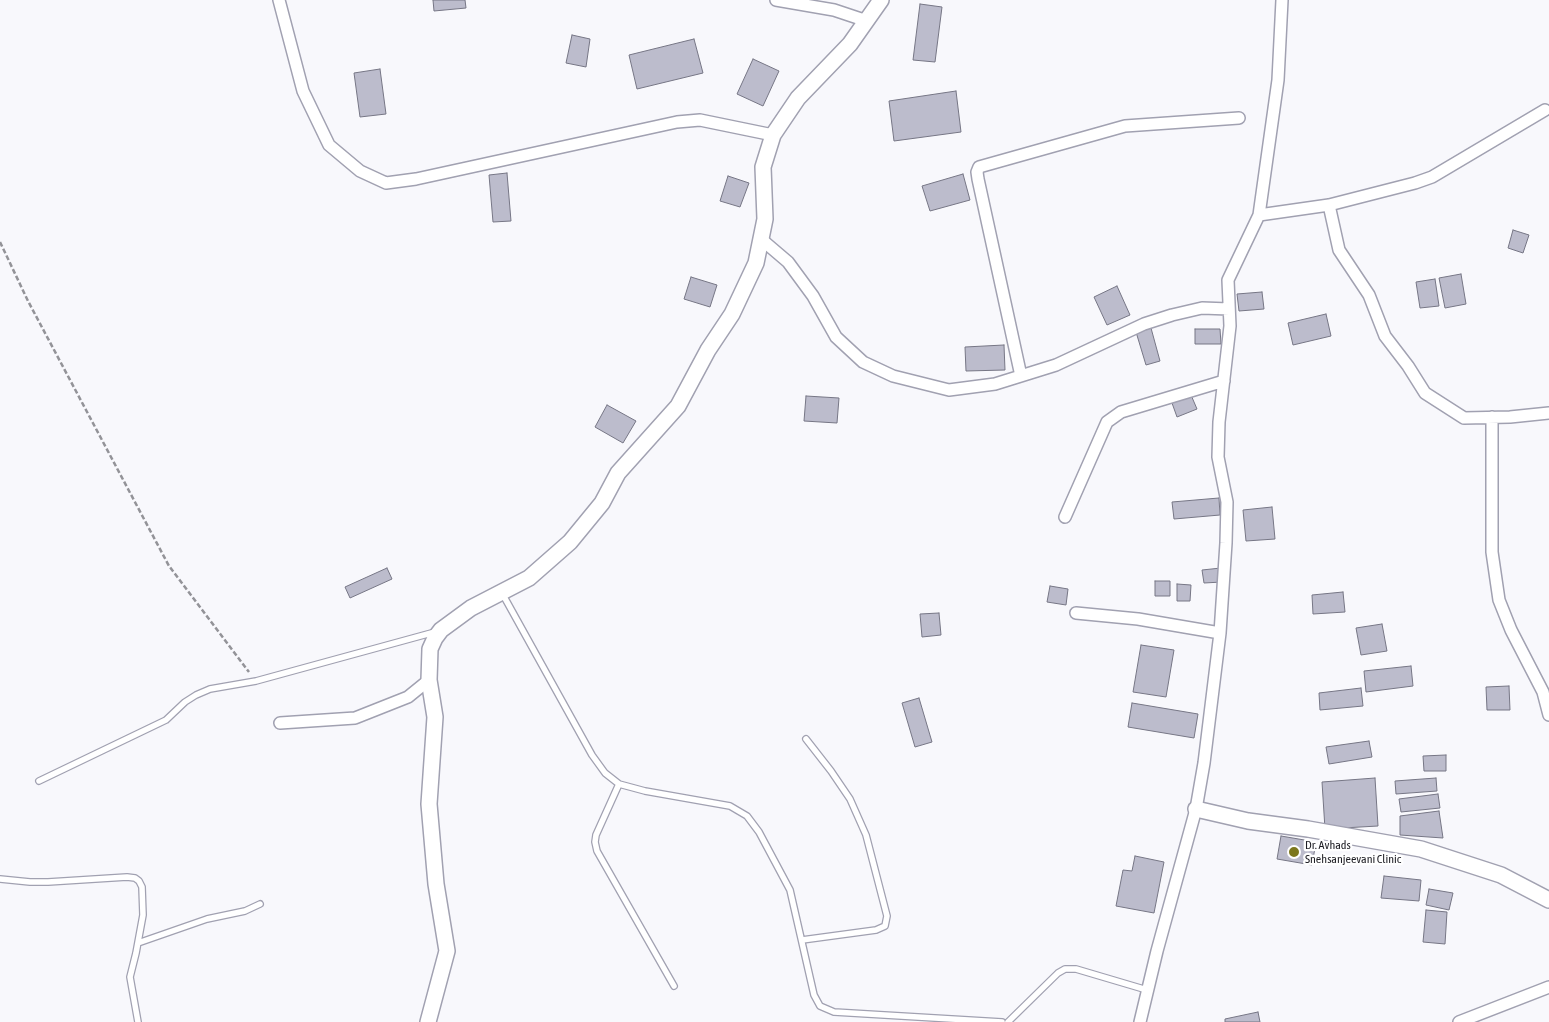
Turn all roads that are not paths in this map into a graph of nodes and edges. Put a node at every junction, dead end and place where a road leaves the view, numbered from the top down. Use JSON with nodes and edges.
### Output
{"nodes":[{"id":1,"x":279,"y":0,"type":"edge"},
{"id":2,"x":776,"y":0,"type":"edge"},
{"id":3,"x":881,"y":0,"type":"edge"},
{"id":4,"x":1282,"y":0,"type":"edge"},
{"id":5,"x":866,"y":21,"type":"junction"},
{"id":6,"x":1544,"y":110,"type":"dead end"},
{"id":7,"x":1239,"y":118,"type":"dead end"},
{"id":8,"x":773,"y":135,"type":"junction"},
{"id":9,"x":1329,"y":205,"type":"junction"},
{"id":10,"x":1259,"y":215,"type":"junction"},
{"id":11,"x":761,"y":239,"type":"junction"},
{"id":12,"x":1229,"y":309,"type":"junction"},
{"id":13,"x":1021,"y":376,"type":"junction"},
{"id":14,"x":1224,"y":381,"type":"junction"},
{"id":15,"x":1549,"y":412,"type":"edge"},
{"id":16,"x":1492,"y":417,"type":"junction"},
{"id":17,"x":1065,"y":517,"type":"dead end"},
{"id":18,"x":502,"y":593,"type":"junction"},
{"id":19,"x":1076,"y":613,"type":"dead end"},
{"id":20,"x":441,"y":630,"type":"junction"},
{"id":21,"x":1220,"y":633,"type":"junction"},
{"id":22,"x":429,"y":680,"type":"junction"},
{"id":23,"x":1549,"y":715,"type":"edge"},
{"id":24,"x":280,"y":723,"type":"dead end"},
{"id":25,"x":806,"y":740,"type":"dead end"},
{"id":26,"x":39,"y":781,"type":"dead end"},
{"id":27,"x":619,"y":784,"type":"junction"},
{"id":28,"x":1196,"y":809,"type":"junction"},
{"id":29,"x":0,"y":879,"type":"edge"},
{"id":30,"x":1549,"y":900,"type":"edge"},
{"id":31,"x":260,"y":904,"type":"dead end"},
{"id":32,"x":802,"y":940,"type":"junction"},
{"id":33,"x":138,"y":943,"type":"junction"},
{"id":34,"x":674,"y":986,"type":"dead end"},
{"id":35,"x":1549,"y":987,"type":"edge"},
{"id":36,"x":1147,"y":990,"type":"junction"},
{"id":37,"x":138,"y":1022,"type":"edge"},
{"id":38,"x":428,"y":1022,"type":"edge"},
{"id":39,"x":1002,"y":1022,"type":"edge"},
{"id":40,"x":1008,"y":1022,"type":"edge"},
{"id":41,"x":1140,"y":1022,"type":"edge"},
{"id":42,"x":1459,"y":1022,"type":"edge"}],
"edges":[{"from":1,"to":8,"type":"street"},
{"from":2,"to":5,"type":"street"},
{"from":3,"to":5,"type":"street"},
{"from":4,"to":10,"type":"street"},
{"from":5,"to":8,"type":"street"},
{"from":6,"to":9,"type":"street"},
{"from":7,"to":13,"type":"street"},
{"from":8,"to":11,"type":"street"},
{"from":9,"to":10,"type":"street"},
{"from":9,"to":16,"type":"street"},
{"from":10,"to":12,"type":"street"},
{"from":11,"to":13,"type":"street"},
{"from":11,"to":18,"type":"street"},
{"from":12,"to":13,"type":"street"},
{"from":12,"to":14,"type":"street"},
{"from":14,"to":17,"type":"street"},
{"from":14,"to":21,"type":"street"},
{"from":15,"to":16,"type":"street"},
{"from":16,"to":23,"type":"street"},
{"from":18,"to":20,"type":"street"},
{"from":18,"to":27,"type":"lane"},
{"from":19,"to":21,"type":"street"},
{"from":20,"to":22,"type":"street"},
{"from":20,"to":26,"type":"lane"},
{"from":21,"to":28,"type":"street"},
{"from":22,"to":24,"type":"street"},
{"from":22,"to":38,"type":"street"},
{"from":25,"to":32,"type":"lane"},
{"from":27,"to":32,"type":"lane"},
{"from":27,"to":34,"type":"lane"},
{"from":28,"to":30,"type":"street"},
{"from":28,"to":36,"type":"street"},
{"from":29,"to":33,"type":"lane"},
{"from":31,"to":33,"type":"lane"},
{"from":32,"to":39,"type":"lane"},
{"from":33,"to":37,"type":"lane"},
{"from":35,"to":42,"type":"street"},
{"from":36,"to":40,"type":"lane"},
{"from":36,"to":41,"type":"street"}]}
